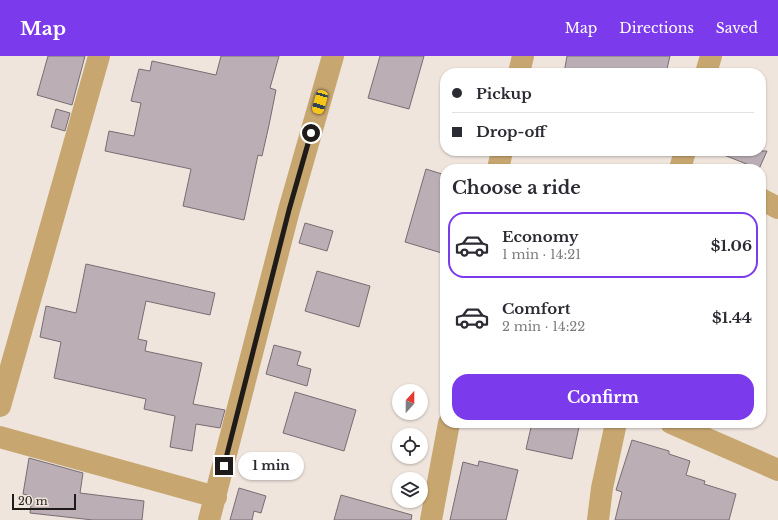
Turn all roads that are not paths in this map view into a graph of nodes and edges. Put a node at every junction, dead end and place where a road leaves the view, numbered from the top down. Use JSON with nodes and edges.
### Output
{"nodes":[{"id":1,"x":99,"y":56,"type":"edge"},
{"id":2,"x":333,"y":56,"type":"edge"},
{"id":3,"x":523,"y":56,"type":"edge"},
{"id":4,"x":711,"y":56,"type":"edge"},
{"id":5,"x":520,"y":68,"type":"edge"},
{"id":6,"x":707,"y":68,"type":"edge"},
{"id":7,"x":766,"y":202,"type":"edge"},
{"id":8,"x":778,"y":208,"type":"edge"},
{"id":9,"x":0,"y":406,"type":"edge"},
{"id":10,"x":448,"y":428,"type":"edge"},
{"id":11,"x":615,"y":428,"type":"edge"},
{"id":12,"x":683,"y":428,"type":"edge"},
{"id":13,"x":0,"y":437,"type":"edge"},
{"id":14,"x":778,"y":470,"type":"edge"},
{"id":15,"x":216,"y":497,"type":"junction"},
{"id":16,"x":209,"y":520,"type":"edge"},
{"id":17,"x":431,"y":520,"type":"edge"},
{"id":18,"x":598,"y":520,"type":"edge"}],
"edges":[{"from":1,"to":9,"type":"street"},
{"from":2,"to":15,"type":"street"},
{"from":3,"to":5,"type":"street"},
{"from":4,"to":6,"type":"street"},
{"from":7,"to":8,"type":"street"},
{"from":10,"to":17,"type":"street"},
{"from":11,"to":18,"type":"street"},
{"from":12,"to":14,"type":"street"},
{"from":13,"to":15,"type":"street"},
{"from":15,"to":16,"type":"street"}]}
